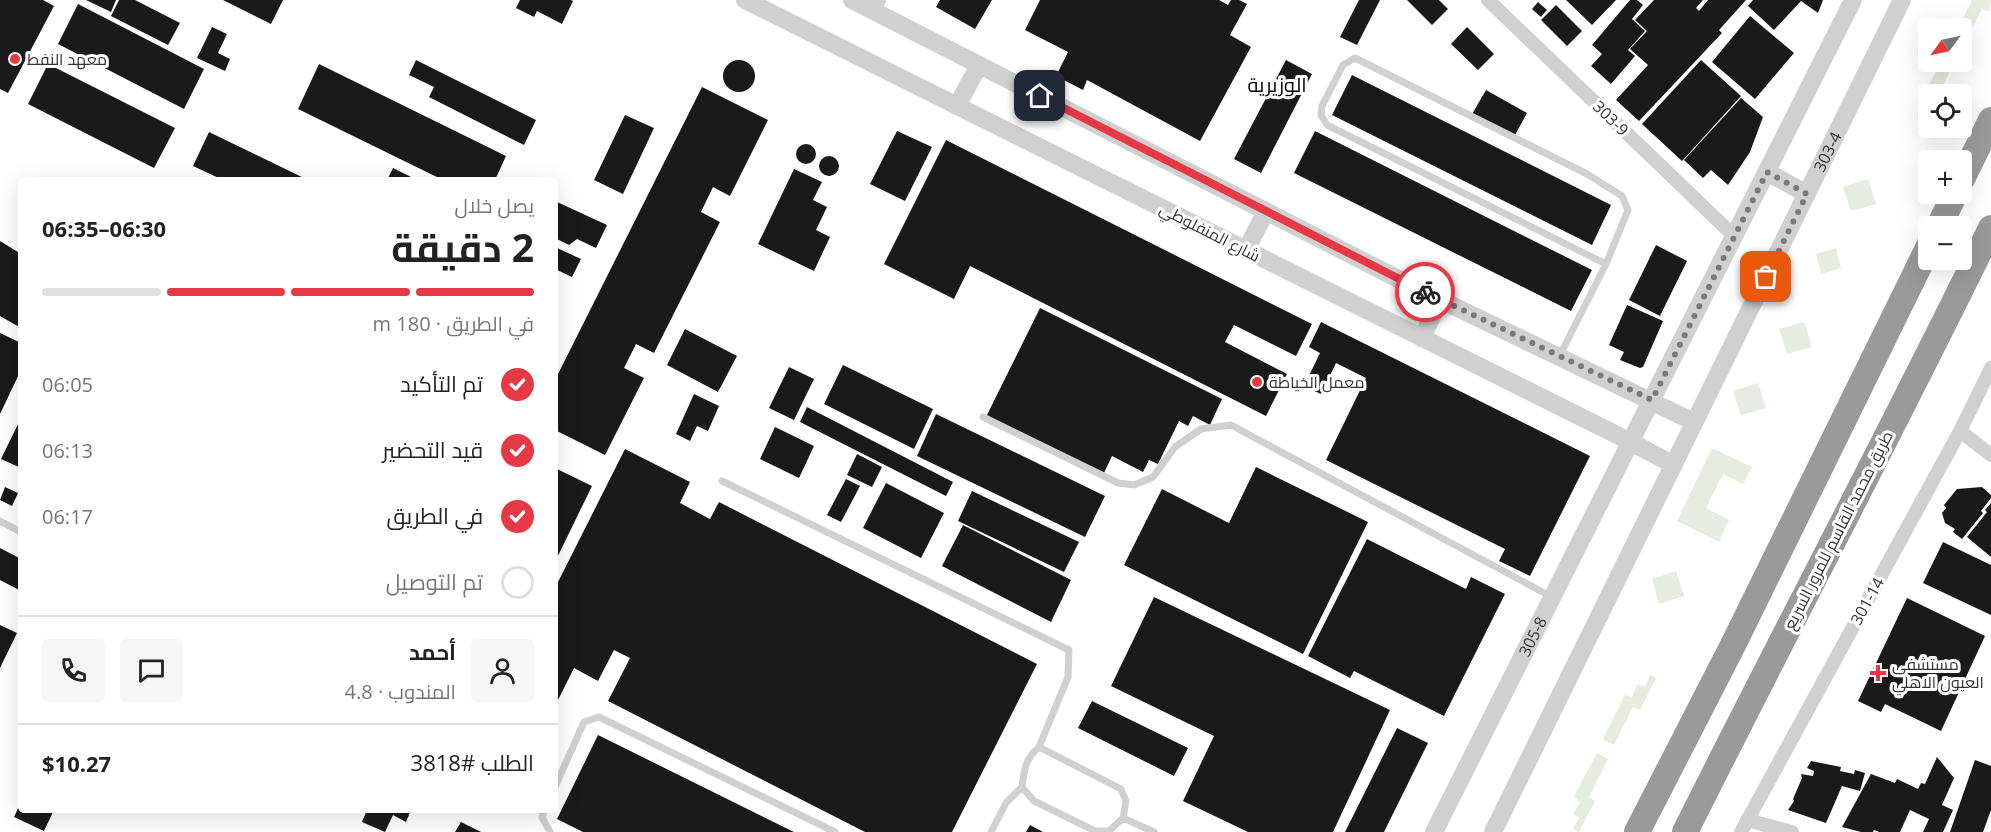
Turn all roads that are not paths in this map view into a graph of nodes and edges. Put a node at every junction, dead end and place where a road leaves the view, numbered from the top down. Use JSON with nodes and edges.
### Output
{"nodes":[{"id":1,"x":745,"y":0,"type":"edge"},
{"id":2,"x":852,"y":0,"type":"edge"},
{"id":3,"x":1488,"y":0,"type":"edge"},
{"id":4,"x":1853,"y":0,"type":"edge"},
{"id":5,"x":1902,"y":0,"type":"edge"},
{"id":6,"x":877,"y":5,"type":"edge"},
{"id":7,"x":979,"y":65,"type":"junction"},
{"id":8,"x":957,"y":106,"type":"junction"},
{"id":9,"x":1991,"y":120,"type":"edge"},
{"id":10,"x":1972,"y":159,"type":"edge"},
{"id":11,"x":1767,"y":172,"type":"junction"},
{"id":12,"x":1807,"y":194,"type":"junction"},
{"id":13,"x":1266,"y":211,"type":"junction"},
{"id":14,"x":1991,"y":228,"type":"edge"},
{"id":15,"x":1734,"y":236,"type":"junction"},
{"id":16,"x":1246,"y":250,"type":"junction"},
{"id":17,"x":1605,"y":264,"type":"junction"},
{"id":18,"x":1918,"y":268,"type":"edge"},
{"id":19,"x":1440,"y":299,"type":"junction"},
{"id":20,"x":1422,"y":338,"type":"junction"},
{"id":21,"x":1559,"y":356,"type":"junction"},
{"id":22,"x":1991,"y":368,"type":"edge"},
{"id":23,"x":1652,"y":400,"type":"junction"},
{"id":24,"x":983,"y":417,"type":"dead end"},
{"id":25,"x":1694,"y":422,"type":"junction"},
{"id":26,"x":1960,"y":431,"type":"junction"},
{"id":27,"x":1631,"y":442,"type":"junction"},
{"id":28,"x":1991,"y":455,"type":"edge"},
{"id":29,"x":1674,"y":465,"type":"junction"},
{"id":30,"x":722,"y":481,"type":"dead end"},
{"id":31,"x":0,"y":521,"type":"edge"},
{"id":32,"x":18,"y":530,"type":"edge"},
{"id":33,"x":1553,"y":597,"type":"junction"},
{"id":34,"x":1039,"y":747,"type":"junction"},
{"id":35,"x":558,"y":780,"type":"edge"},
{"id":36,"x":1022,"y":787,"type":"junction"},
{"id":37,"x":544,"y":813,"type":"edge"},
{"id":38,"x":1123,"y":818,"type":"junction"},
{"id":39,"x":1744,"y":826,"type":"edge"},
{"id":40,"x":550,"y":832,"type":"edge"},
{"id":41,"x":835,"y":832,"type":"edge"},
{"id":42,"x":991,"y":832,"type":"edge"},
{"id":43,"x":1154,"y":832,"type":"edge"},
{"id":44,"x":1434,"y":832,"type":"edge"},
{"id":45,"x":1493,"y":832,"type":"edge"},
{"id":46,"x":1637,"y":832,"type":"edge"},
{"id":47,"x":1685,"y":832,"type":"edge"},
{"id":48,"x":1792,"y":832,"type":"edge"}],
"edges":[{"from":1,"to":8,"type":"street","name":"شارع المنفلوطي"},
{"from":2,"to":6,"type":"street"},
{"from":3,"to":15,"type":"street","name":"303-9"},
{"from":4,"to":11,"type":"street"},
{"from":5,"to":12,"type":"street","name":"303-4"},
{"from":6,"to":7,"type":"street"},
{"from":7,"to":8,"type":"street"},
{"from":7,"to":13,"type":"street"},
{"from":8,"to":16,"type":"street","name":"شارع المنفلوطي"},
{"from":9,"to":10,"type":"highway"},
{"from":11,"to":12,"type":"street"},
{"from":11,"to":15,"type":"street"},
{"from":12,"to":25,"type":"street","name":"303-4"},
{"from":13,"to":16,"type":"street"},
{"from":13,"to":19,"type":"street"},
{"from":14,"to":47,"type":"highway","name":"طريق محمد القاسم للمرور السريع"},
{"from":15,"to":23,"type":"street"},
{"from":16,"to":20,"type":"street","name":"شارع المنفلوطي"},
{"from":17,"to":17,"type":"lane"},
{"from":17,"to":21,"type":"lane"},
{"from":18,"to":46,"type":"highway"},
{"from":19,"to":20,"type":"street"},
{"from":19,"to":21,"type":"street"},
{"from":20,"to":27,"type":"street","name":"شارع المنفلوطي"},
{"from":21,"to":23,"type":"street"},
{"from":22,"to":26,"type":"street","name":"301-14"},
{"from":23,"to":25,"type":"street"},
{"from":23,"to":27,"type":"street"},
{"from":24,"to":33,"type":"lane"},
{"from":25,"to":29,"type":"street","name":"303-4"},
{"from":26,"to":28,"type":"street"},
{"from":26,"to":39,"type":"street","name":"301-14"},
{"from":27,"to":29,"type":"street","name":"شارع المنفلوطي"},
{"from":27,"to":33,"type":"street","name":"305-8"},
{"from":29,"to":45,"type":"street"},
{"from":30,"to":34,"type":"lane"},
{"from":31,"to":32,"type":"lane"},
{"from":33,"to":44,"type":"street","name":"305-8"},
{"from":34,"to":36,"type":"lane"},
{"from":34,"to":38,"type":"lane"},
{"from":35,"to":41,"type":"lane"},
{"from":36,"to":38,"type":"lane"},
{"from":36,"to":42,"type":"lane"},
{"from":37,"to":40,"type":"lane"},
{"from":38,"to":43,"type":"lane"},
{"from":39,"to":48,"type":"street"}]}
